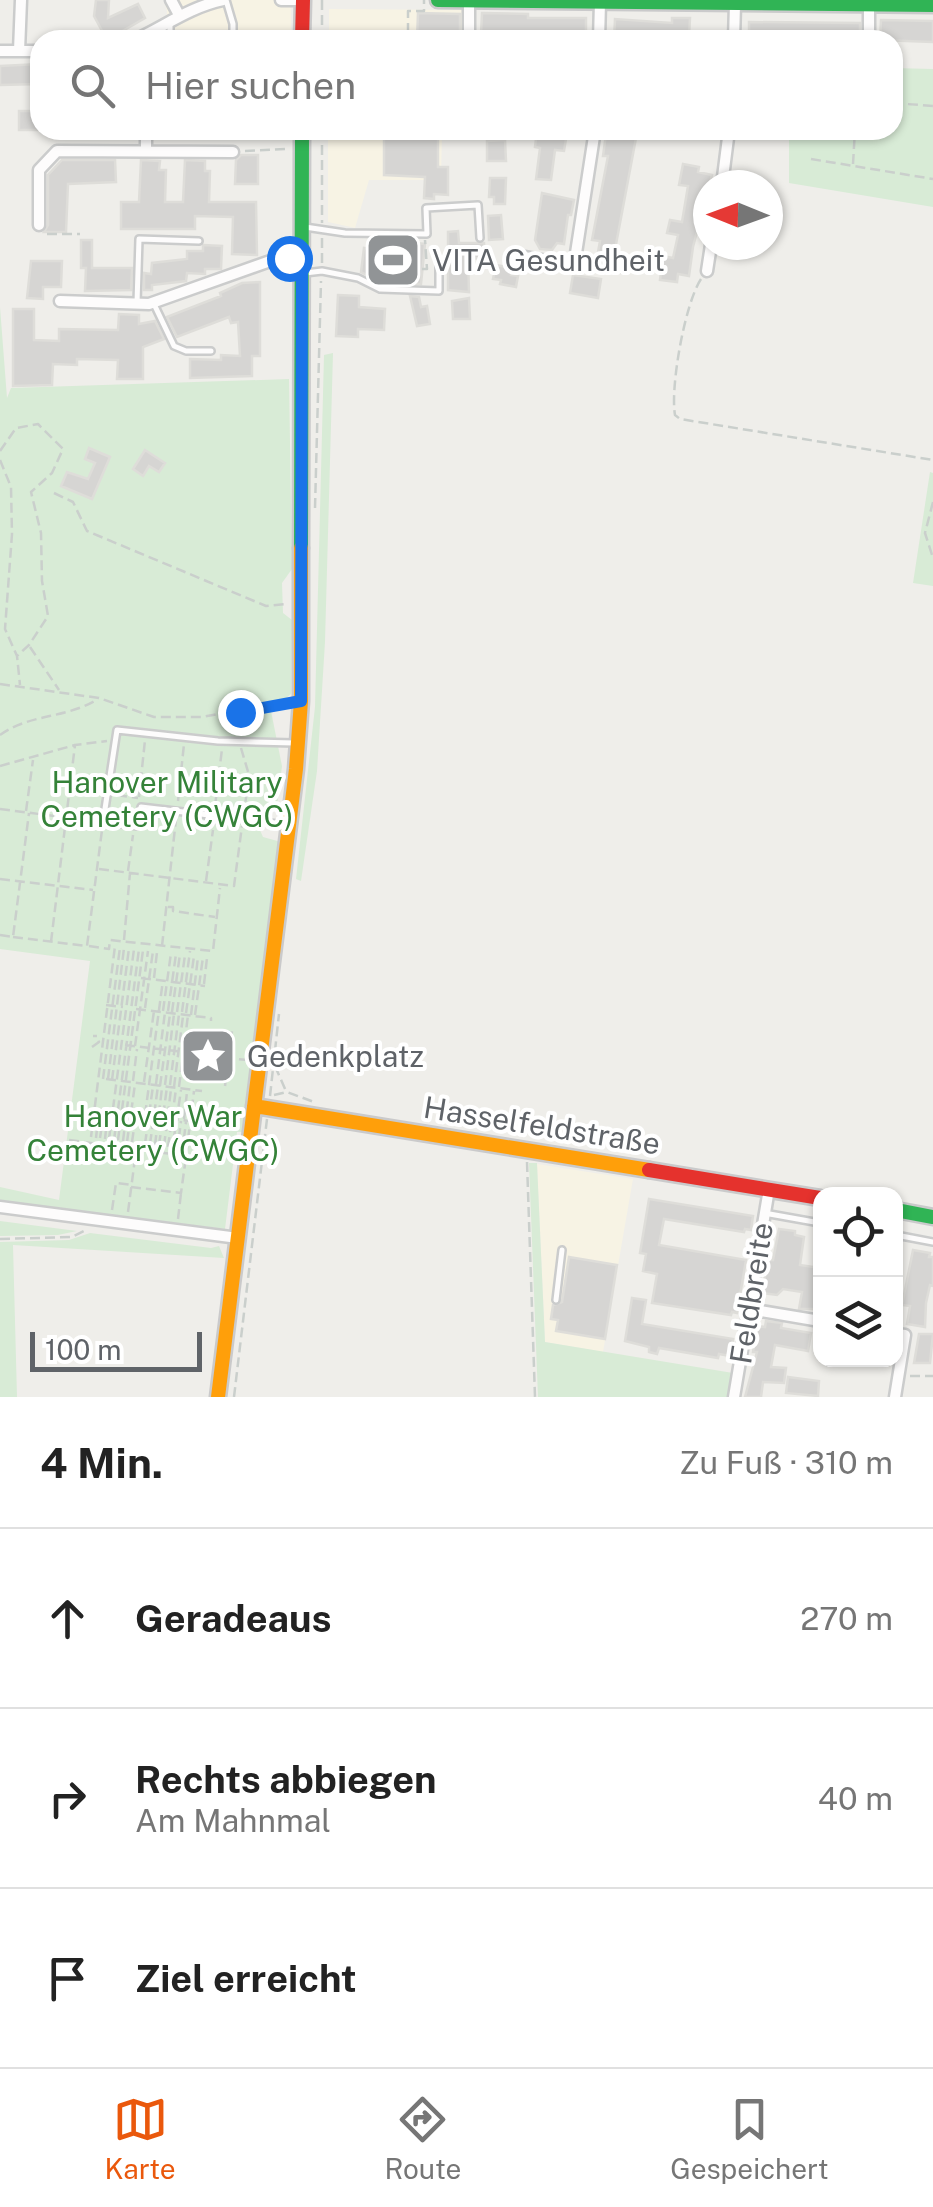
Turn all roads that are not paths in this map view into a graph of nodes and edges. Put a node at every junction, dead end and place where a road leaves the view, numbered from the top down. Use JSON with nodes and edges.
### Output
{"nodes":[{"id":1,"x":21,"y":0,"type":"edge"},
{"id":2,"x":170,"y":0,"type":"edge"},
{"id":3,"x":224,"y":0,"type":"edge"},
{"id":4,"x":281,"y":0,"type":"edge"},
{"id":5,"x":303,"y":0,"type":"edge"},
{"id":6,"x":438,"y":0,"type":"edge"},
{"id":7,"x":469,"y":0,"type":"edge"},
{"id":8,"x":600,"y":1,"type":"edge"},
{"id":9,"x":735,"y":2,"type":"edge"},
{"id":10,"x":869,"y":2,"type":"edge"},
{"id":11,"x":933,"y":5,"type":"edge"},
{"id":12,"x":174,"y":18,"type":"junction"},
{"id":13,"x":158,"y":30,"type":"edge"},
{"id":14,"x":172,"y":30,"type":"edge"},
{"id":15,"x":233,"y":30,"type":"edge"},
{"id":16,"x":302,"y":30,"type":"edge"},
{"id":17,"x":468,"y":30,"type":"edge"},
{"id":18,"x":599,"y":30,"type":"edge"},
{"id":19,"x":734,"y":30,"type":"edge"},
{"id":20,"x":869,"y":30,"type":"edge"},
{"id":21,"x":0,"y":51,"type":"edge"},
{"id":22,"x":19,"y":51,"type":"junction"},
{"id":23,"x":30,"y":52,"type":"edge"},
{"id":24,"x":146,"y":140,"type":"edge"},
{"id":25,"x":302,"y":140,"type":"edge"},
{"id":26,"x":593,"y":140,"type":"edge"},
{"id":27,"x":727,"y":140,"type":"edge"},
{"id":28,"x":146,"y":150,"type":"junction"},
{"id":29,"x":234,"y":152,"type":"road end"},
{"id":30,"x":724,"y":170,"type":"edge"},
{"id":31,"x":39,"y":225,"type":"road end"},
{"id":32,"x":302,"y":227,"type":"junction"},
{"id":33,"x":480,"y":238,"type":"dead end"},
{"id":34,"x":199,"y":241,"type":"dead end"},
{"id":35,"x":520,"y":256,"type":"dead end"},
{"id":36,"x":708,"y":260,"type":"edge"},
{"id":37,"x":302,"y":265,"type":"junction"},
{"id":38,"x":439,"y":265,"type":"dead end"},
{"id":39,"x":706,"y":271,"type":"road end"},
{"id":40,"x":60,"y":302,"type":"dead end"},
{"id":41,"x":153,"y":302,"type":"junction"},
{"id":42,"x":137,"y":303,"type":"junction"},
{"id":43,"x":212,"y":351,"type":"dead end"},
{"id":44,"x":298,"y":743,"type":"junction"},
{"id":45,"x":289,"y":825,"type":"junction"},
{"id":46,"x":254,"y":1106,"type":"junction"},
{"id":47,"x":769,"y":1190,"type":"junction"},
{"id":48,"x":813,"y":1197,"type":"edge"},
{"id":49,"x":0,"y":1207,"type":"edge"},
{"id":50,"x":903,"y":1211,"type":"edge"},
{"id":51,"x":764,"y":1213,"type":"junction"},
{"id":52,"x":933,"y":1216,"type":"edge"},
{"id":53,"x":813,"y":1222,"type":"edge"},
{"id":54,"x":903,"y":1237,"type":"edge"},
{"id":55,"x":238,"y":1238,"type":"junction"},
{"id":56,"x":933,"y":1242,"type":"edge"},
{"id":57,"x":562,"y":1250,"type":"dead end"},
{"id":58,"x":556,"y":1300,"type":"dead end"},
{"id":59,"x":749,"y":1309,"type":"junction"},
{"id":60,"x":813,"y":1320,"type":"edge"},
{"id":61,"x":900,"y":1367,"type":"edge"},
{"id":62,"x":218,"y":1397,"type":"edge"},
{"id":63,"x":734,"y":1397,"type":"edge"},
{"id":64,"x":895,"y":1397,"type":"edge"}],
"edges":[{"from":1,"to":22,"type":"street"},
{"from":2,"to":12,"type":"street"},
{"from":3,"to":12,"type":"street"},
{"from":3,"to":15,"type":"lane"},
{"from":4,"to":5,"type":"street"},
{"from":5,"to":16,"type":"main road"},
{"from":6,"to":7,"type":"main road"},
{"from":7,"to":8,"type":"main road"},
{"from":7,"to":17,"type":"street"},
{"from":8,"to":9,"type":"main road"},
{"from":8,"to":18,"type":"street"},
{"from":9,"to":10,"type":"main road"},
{"from":9,"to":19,"type":"street"},
{"from":10,"to":11,"type":"main road"},
{"from":10,"to":20,"type":"street"},
{"from":12,"to":13,"type":"street"},
{"from":12,"to":14,"type":"lane"},
{"from":21,"to":22,"type":"street"},
{"from":22,"to":23,"type":"street"},
{"from":24,"to":28,"type":"street"},
{"from":25,"to":32,"type":"main road"},
{"from":26,"to":35,"type":"street"},
{"from":27,"to":30,"type":"street"},
{"from":28,"to":29,"type":"street"},
{"from":28,"to":31,"type":"street"},
{"from":32,"to":33,"type":"lane"},
{"from":32,"to":37,"type":"main road"},
{"from":34,"to":42,"type":"lane"},
{"from":36,"to":39,"type":"street"},
{"from":37,"to":38,"type":"lane"},
{"from":37,"to":41,"type":"street"},
{"from":37,"to":44,"type":"main road"},
{"from":40,"to":42,"type":"street"},
{"from":41,"to":42,"type":"street"},
{"from":41,"to":43,"type":"lane"},
{"from":44,"to":45,"type":"main road"},
{"from":44,"to":45,"type":"lane"},
{"from":45,"to":46,"type":"main road"},
{"from":46,"to":47,"type":"main road","name":"Hasselfeldstraße"},
{"from":46,"to":55,"type":"main road"},
{"from":47,"to":48,"type":"main road","name":"Hasselfeldstraße"},
{"from":47,"to":51,"type":"street","name":"Feldbreite"},
{"from":49,"to":55,"type":"street"},
{"from":50,"to":52,"type":"main road"},
{"from":51,"to":53,"type":"lane"},
{"from":51,"to":59,"type":"street","name":"Feldbreite"},
{"from":54,"to":56,"type":"lane"},
{"from":55,"to":62,"type":"main road"},
{"from":57,"to":58,"type":"lane"},
{"from":59,"to":60,"type":"street"},
{"from":59,"to":63,"type":"street","name":"Feldbreite"},
{"from":61,"to":64,"type":"street"}]}
